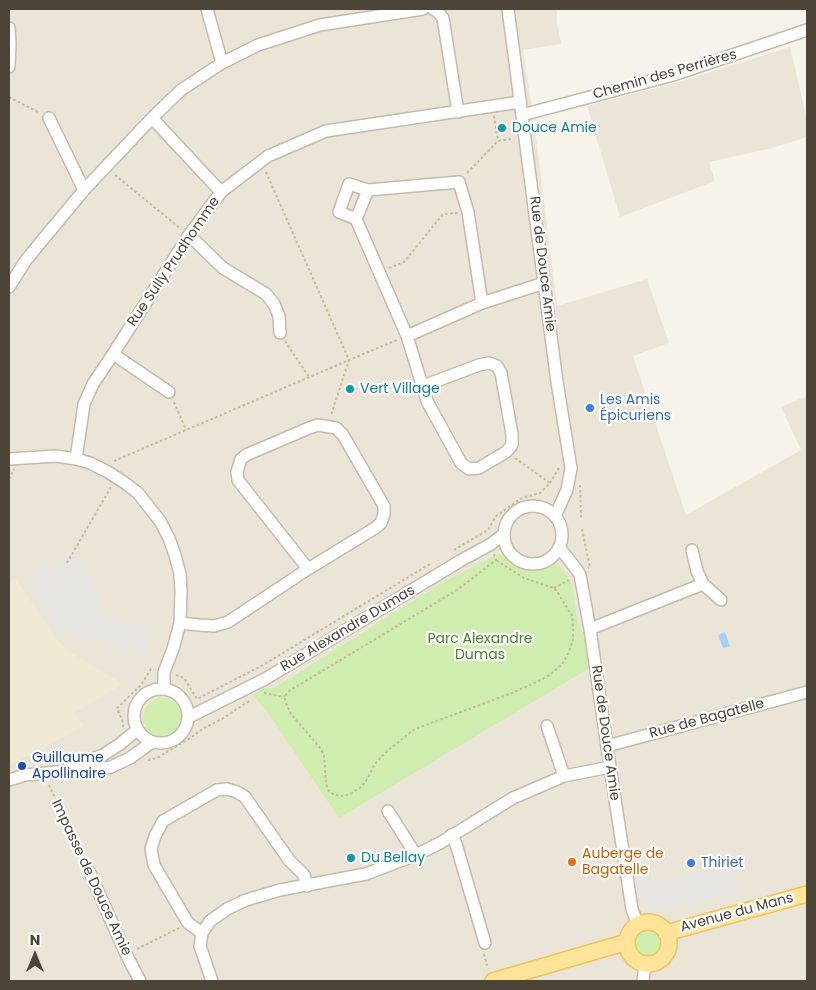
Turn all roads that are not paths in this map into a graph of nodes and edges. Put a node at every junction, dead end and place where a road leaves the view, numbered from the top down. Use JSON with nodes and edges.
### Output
{"nodes":[{"id":1,"x":207,"y":9,"type":"edge"},
{"id":2,"x":423,"y":9,"type":"edge"},
{"id":3,"x":433,"y":9,"type":"edge"},
{"id":4,"x":508,"y":9,"type":"edge"},
{"id":5,"x":9,"y":28,"type":"edge"},
{"id":6,"x":807,"y":30,"type":"edge"},
{"id":7,"x":222,"y":64,"type":"junction"},
{"id":8,"x":9,"y":68,"type":"edge"},
{"id":9,"x":520,"y":102,"type":"junction"},
{"id":10,"x":458,"y":112,"type":"junction"},
{"id":11,"x":522,"y":115,"type":"junction"},
{"id":12,"x":49,"y":118,"type":"road end"},
{"id":13,"x":152,"y":118,"type":"junction"},
{"id":14,"x":84,"y":190,"type":"junction"},
{"id":15,"x":368,"y":190,"type":"junction"},
{"id":16,"x":221,"y":192,"type":"junction"},
{"id":17,"x":356,"y":219,"type":"junction"},
{"id":18,"x":189,"y":235,"type":"junction"},
{"id":19,"x":544,"y":283,"type":"junction"},
{"id":20,"x":9,"y":287,"type":"edge"},
{"id":21,"x":482,"y":303,"type":"junction"},
{"id":22,"x":280,"y":333,"type":"road end"},
{"id":23,"x":407,"y":336,"type":"junction"},
{"id":24,"x":114,"y":354,"type":"junction"},
{"id":25,"x":423,"y":386,"type":"junction"},
{"id":26,"x":169,"y":392,"type":"road end"},
{"id":27,"x":9,"y":459,"type":"edge"},
{"id":28,"x":76,"y":459,"type":"junction"},
{"id":29,"x":555,"y":516,"type":"junction"},
{"id":30,"x":504,"y":534,"type":"junction"},
{"id":31,"x":559,"y":547,"type":"junction"},
{"id":32,"x":692,"y":550,"type":"dead end"},
{"id":33,"x":308,"y":569,"type":"junction"},
{"id":34,"x":703,"y":584,"type":"junction"},
{"id":35,"x":720,"y":600,"type":"dead end"},
{"id":36,"x":180,"y":623,"type":"junction"},
{"id":37,"x":590,"y":629,"type":"junction"},
{"id":38,"x":164,"y":689,"type":"junction"},
{"id":39,"x":807,"y":692,"type":"edge"},
{"id":40,"x":189,"y":717,"type":"junction"},
{"id":41,"x":547,"y":726,"type":"dead end"},
{"id":42,"x":138,"y":730,"type":"junction"},
{"id":43,"x":152,"y":742,"type":"junction"},
{"id":44,"x":607,"y":746,"type":"junction"},
{"id":45,"x":610,"y":767,"type":"junction"},
{"id":46,"x":57,"y":772,"type":"junction"},
{"id":47,"x":564,"y":776,"type":"junction"},
{"id":48,"x":9,"y":780,"type":"edge"},
{"id":49,"x":388,"y":811,"type":"dead end"},
{"id":50,"x":452,"y":835,"type":"junction"},
{"id":51,"x":416,"y":855,"type":"junction"},
{"id":52,"x":89,"y":871,"type":"road end"},
{"id":53,"x":307,"y":886,"type":"junction"},
{"id":54,"x":807,"y":894,"type":"edge"},
{"id":55,"x":638,"y":925,"type":"junction"},
{"id":56,"x":202,"y":933,"type":"junction"},
{"id":57,"x":666,"y":933,"type":"junction"},
{"id":58,"x":627,"y":942,"type":"junction"},
{"id":59,"x":485,"y":943,"type":"road end"},
{"id":60,"x":645,"y":964,"type":"junction"},
{"id":61,"x":491,"y":977,"type":"edge"},
{"id":62,"x":140,"y":981,"type":"edge"},
{"id":63,"x":212,"y":981,"type":"edge"},
{"id":64,"x":643,"y":981,"type":"edge"}],
"edges":[{"from":1,"to":7,"type":"street"},
{"from":2,"to":7,"type":"street"},
{"from":3,"to":10,"type":"street"},
{"from":4,"to":9,"type":"street","name":"Rue de Douce Amie"},
{"from":5,"to":8,"type":"street"},
{"from":6,"to":11,"type":"street","name":"Chemin des Perrières"},
{"from":7,"to":13,"type":"street"},
{"from":9,"to":10,"type":"street","name":"Rue Sully Prudhomme"},
{"from":9,"to":11,"type":"street","name":"Rue de Douce Amie"},
{"from":10,"to":16,"type":"street","name":"Rue Sully Prudhomme"},
{"from":11,"to":19,"type":"street","name":"Rue de Douce Amie"},
{"from":12,"to":14,"type":"street"},
{"from":13,"to":14,"type":"street"},
{"from":13,"to":16,"type":"street"},
{"from":14,"to":20,"type":"street"},
{"from":15,"to":17,"type":"street"},
{"from":15,"to":17,"type":"street"},
{"from":15,"to":21,"type":"street"},
{"from":16,"to":18,"type":"street","name":"Rue Sully Prudhomme"},
{"from":17,"to":23,"type":"street"},
{"from":18,"to":22,"type":"street"},
{"from":18,"to":24,"type":"street","name":"Rue Sully Prudhomme"},
{"from":19,"to":21,"type":"street"},
{"from":19,"to":29,"type":"street","name":"Rue de Douce Amie"},
{"from":21,"to":23,"type":"street"},
{"from":23,"to":25,"type":"street"},
{"from":24,"to":26,"type":"street"},
{"from":24,"to":28,"type":"street","name":"Rue Sully Prudhomme"},
{"from":25,"to":25,"type":"street"},
{"from":27,"to":28,"type":"street"},
{"from":28,"to":36,"type":"street"},
{"from":29,"to":30,"type":"street"},
{"from":29,"to":31,"type":"street"},
{"from":30,"to":31,"type":"street"},
{"from":30,"to":40,"type":"street","name":"Rue Alexandre Dumas"},
{"from":31,"to":37,"type":"street","name":"Rue de Douce Amie"},
{"from":32,"to":34,"type":"street"},
{"from":33,"to":33,"type":"street"},
{"from":33,"to":36,"type":"street"},
{"from":34,"to":35,"type":"street"},
{"from":34,"to":37,"type":"street"},
{"from":36,"to":38,"type":"street"},
{"from":37,"to":44,"type":"street","name":"Rue de Douce Amie"},
{"from":38,"to":40,"type":"street"},
{"from":38,"to":42,"type":"street"},
{"from":39,"to":44,"type":"street","name":"Rue de Bagatelle"},
{"from":40,"to":43,"type":"street"},
{"from":41,"to":47,"type":"street"},
{"from":42,"to":43,"type":"street"},
{"from":42,"to":46,"type":"street"},
{"from":43,"to":46,"type":"street"},
{"from":44,"to":45,"type":"street","name":"Rue de Douce Amie"},
{"from":45,"to":47,"type":"street"},
{"from":45,"to":55,"type":"street","name":"Rue de Douce Amie"},
{"from":46,"to":48,"type":"street"},
{"from":47,"to":50,"type":"street"},
{"from":49,"to":51,"type":"street"},
{"from":50,"to":51,"type":"street"},
{"from":50,"to":59,"type":"street"},
{"from":51,"to":53,"type":"street"},
{"from":52,"to":62,"type":"street","name":"Impasse de Douce Amie"},
{"from":53,"to":56,"type":"street"},
{"from":53,"to":56,"type":"street"},
{"from":54,"to":57,"type":"main road","name":"Avenue du Mans"},
{"from":55,"to":57,"type":"main road"},
{"from":55,"to":58,"type":"main road"},
{"from":56,"to":63,"type":"street"},
{"from":57,"to":60,"type":"main road"},
{"from":58,"to":60,"type":"main road"},
{"from":58,"to":61,"type":"main road"},
{"from":60,"to":64,"type":"street"}]}
